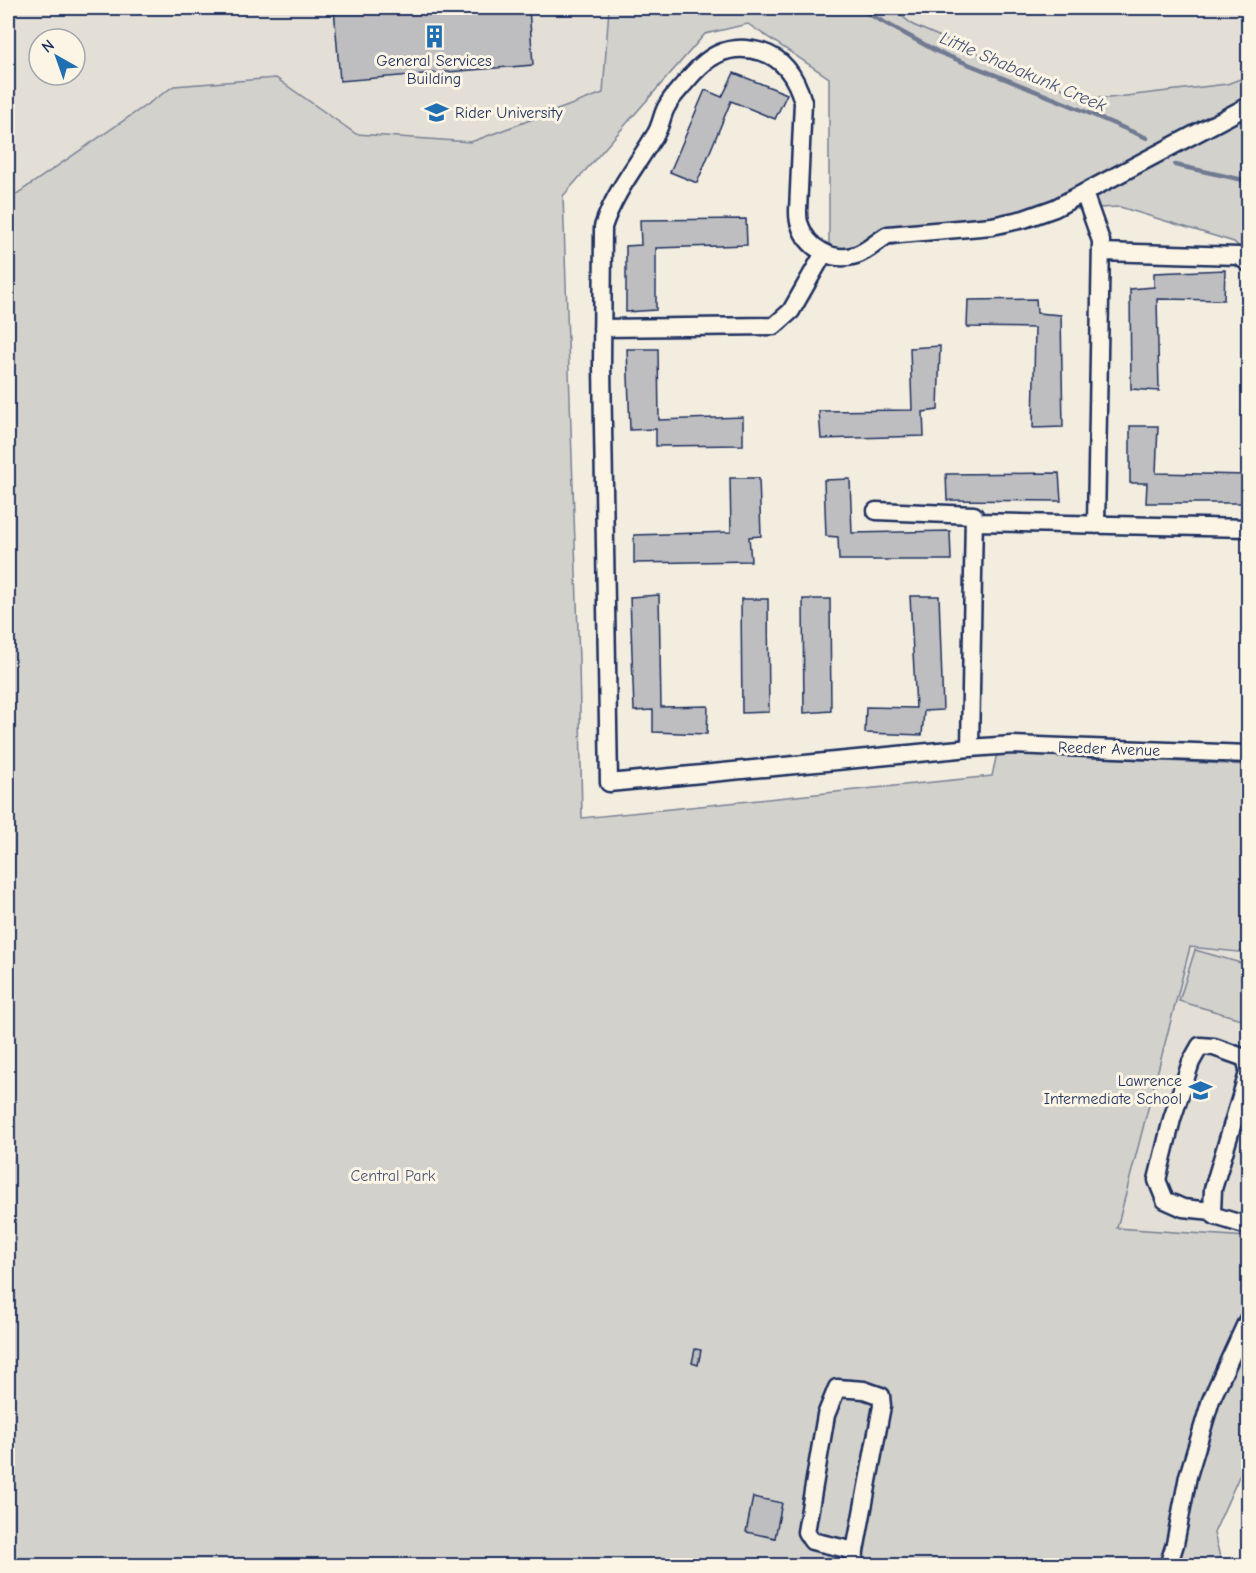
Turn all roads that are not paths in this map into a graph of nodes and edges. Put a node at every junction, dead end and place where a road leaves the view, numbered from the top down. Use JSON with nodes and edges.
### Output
{"nodes":[{"id":1,"x":1248,"y":106,"type":"edge"},
{"id":2,"x":1084,"y":193,"type":"junction"},
{"id":3,"x":1101,"y":252,"type":"junction"},
{"id":4,"x":824,"y":253,"type":"junction"},
{"id":5,"x":1248,"y":263,"type":"edge"},
{"id":6,"x":602,"y":328,"type":"junction"},
{"id":7,"x":876,"y":511,"type":"dead end"},
{"id":8,"x":974,"y":522,"type":"junction"},
{"id":9,"x":1096,"y":525,"type":"junction"},
{"id":10,"x":1248,"y":528,"type":"edge"},
{"id":11,"x":970,"y":748,"type":"junction"},
{"id":12,"x":1248,"y":754,"type":"edge"},
{"id":13,"x":1248,"y":1069,"type":"edge"},
{"id":14,"x":1248,"y":1073,"type":"edge"},
{"id":15,"x":1212,"y":1211,"type":"junction"},
{"id":16,"x":1248,"y":1226,"type":"edge"},
{"id":17,"x":1248,"y":1319,"type":"edge"},
{"id":18,"x":854,"y":1558,"type":"edge"},
{"id":19,"x":1168,"y":1566,"type":"edge"}],
"edges":[{"from":1,"to":2,"type":"street"},
{"from":2,"to":3,"type":"street"},
{"from":2,"to":4,"type":"street"},
{"from":3,"to":5,"type":"street"},
{"from":3,"to":9,"type":"street"},
{"from":4,"to":6,"type":"street"},
{"from":4,"to":6,"type":"street"},
{"from":6,"to":11,"type":"street","name":"Reeder Avenue"},
{"from":7,"to":8,"type":"street"},
{"from":8,"to":9,"type":"street"},
{"from":8,"to":11,"type":"street"},
{"from":9,"to":10,"type":"street"},
{"from":11,"to":12,"type":"street","name":"Reeder Avenue"},
{"from":13,"to":15,"type":"street"},
{"from":14,"to":15,"type":"street"},
{"from":15,"to":16,"type":"street"},
{"from":17,"to":19,"type":"street"},
{"from":18,"to":18,"type":"street"}]}
